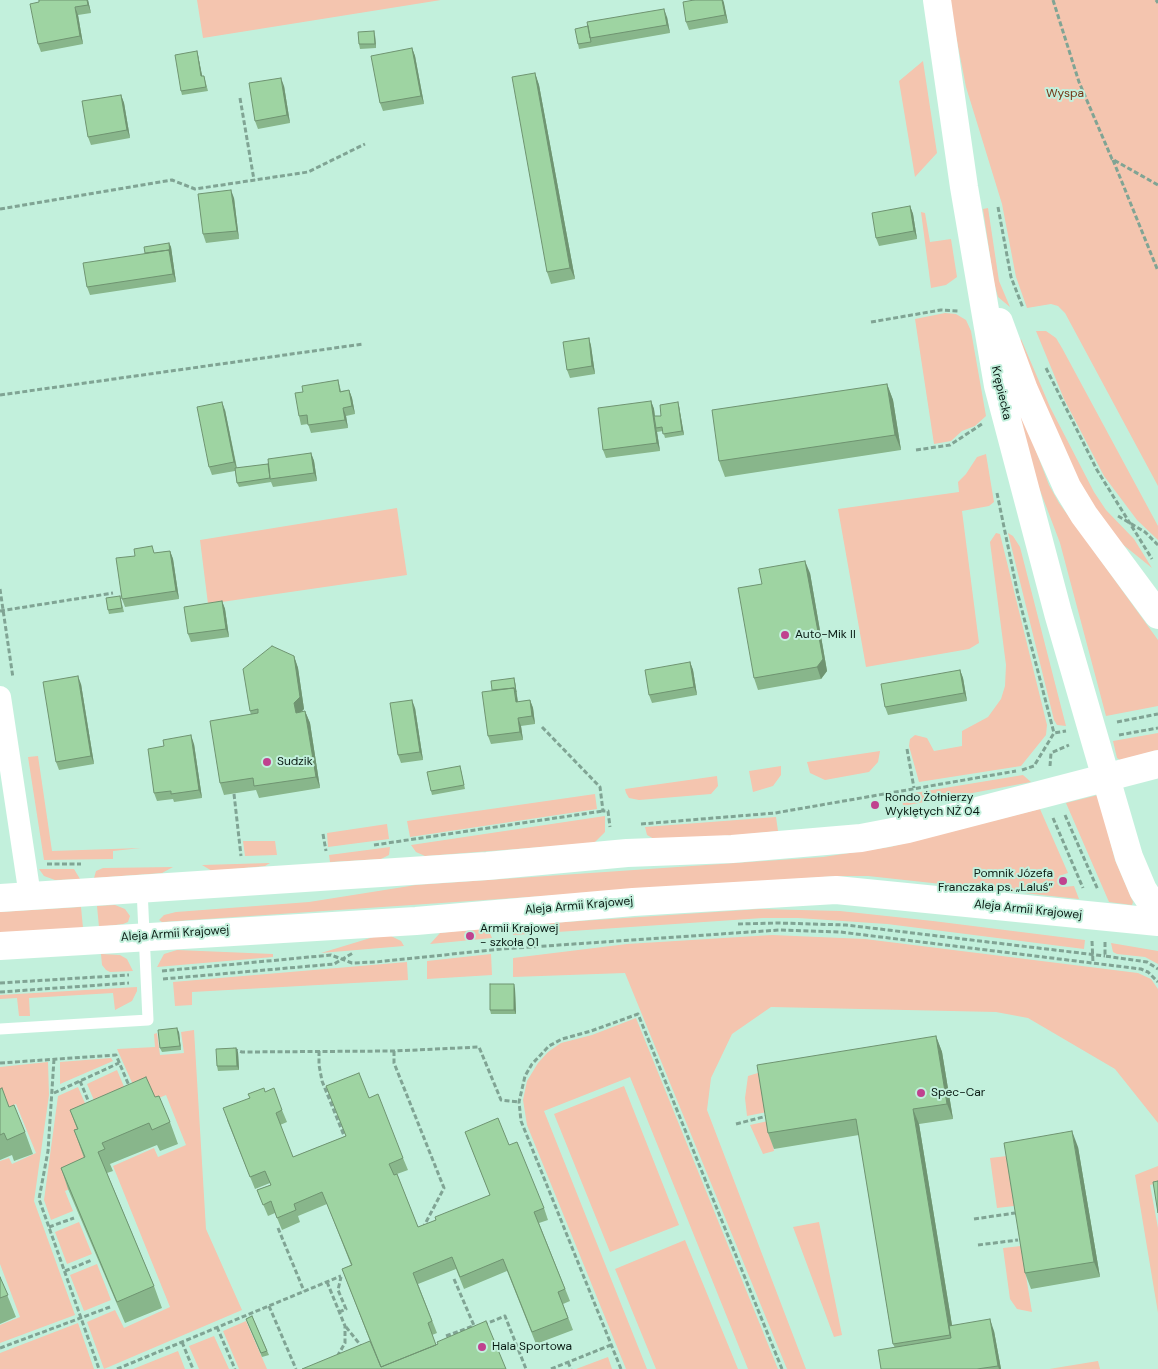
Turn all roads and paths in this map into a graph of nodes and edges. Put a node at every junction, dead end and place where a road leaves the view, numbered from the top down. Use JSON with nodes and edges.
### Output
{"nodes":[{"id":1,"x":937,"y":0,"type":"edge"},
{"id":2,"x":1053,"y":0,"type":"edge"},
{"id":3,"x":1156,"y":0,"type":"edge"},
{"id":4,"x":1158,"y":3,"type":"edge"},
{"id":5,"x":240,"y":98,"type":"dead end"},
{"id":6,"x":365,"y":144,"type":"dead end"},
{"id":7,"x":1112,"y":159,"type":"junction"},
{"id":8,"x":254,"y":180,"type":"junction"},
{"id":9,"x":1158,"y":185,"type":"edge"},
{"id":10,"x":998,"y":206,"type":"dead end"},
{"id":11,"x":993,"y":207,"type":"dead end"},
{"id":12,"x":0,"y":209,"type":"edge"},
{"id":13,"x":983,"y":222,"type":"junction"},
{"id":14,"x":1158,"y":271,"type":"edge"},
{"id":15,"x":1024,"y":312,"type":"dead end"},
{"id":16,"x":963,"y":313,"type":"dead end"},
{"id":17,"x":871,"y":322,"type":"dead end"},
{"id":18,"x":363,"y":344,"type":"dead end"},
{"id":19,"x":1043,"y":360,"type":"dead end"},
{"id":20,"x":0,"y":395,"type":"edge"},
{"id":21,"x":986,"y":420,"type":"dead end"},
{"id":22,"x":916,"y":450,"type":"dead end"},
{"id":23,"x":1113,"y":512,"type":"dead end"},
{"id":24,"x":1131,"y":523,"type":"junction"},
{"id":25,"x":1158,"y":545,"type":"edge"},
{"id":26,"x":1155,"y":564,"type":"dead end"},
{"id":27,"x":113,"y":593,"type":"dead end"},
{"id":28,"x":0,"y":611,"type":"edge"},
{"id":29,"x":1158,"y":615,"type":"edge"},
{"id":30,"x":0,"y":697,"type":"edge"},
{"id":31,"x":542,"y":727,"type":"dead end"},
{"id":32,"x":1054,"y":733,"type":"dead end"},
{"id":33,"x":906,"y":749,"type":"dead end"},
{"id":34,"x":1158,"y":764,"type":"edge"},
{"id":35,"x":1034,"y":766,"type":"junction"},
{"id":36,"x":1107,"y":778,"type":"junction"},
{"id":37,"x":914,"y":788,"type":"junction"},
{"id":38,"x":234,"y":794,"type":"edge"},
{"id":39,"x":1044,"y":794,"type":"junction"},
{"id":40,"x":603,"y":811,"type":"junction"},
{"id":41,"x":631,"y":825,"type":"dead end"},
{"id":42,"x":616,"y":826,"type":"dead end"},
{"id":43,"x":372,"y":845,"type":"dead end"},
{"id":44,"x":335,"y":850,"type":"dead end"},
{"id":45,"x":326,"y":852,"type":"dead end"},
{"id":46,"x":242,"y":860,"type":"dead end"},
{"id":47,"x":142,"y":889,"type":"junction"},
{"id":48,"x":30,"y":896,"type":"junction"},
{"id":49,"x":0,"y":898,"type":"edge"},
{"id":50,"x":1158,"y":912,"type":"edge"},
{"id":51,"x":1090,"y":917,"type":"junction"},
{"id":52,"x":1158,"y":922,"type":"edge"},
{"id":53,"x":729,"y":925,"type":"dead end"},
{"id":54,"x":146,"y":937,"type":"junction"},
{"id":55,"x":0,"y":946,"type":"edge"},
{"id":56,"x":360,"y":953,"type":"dead end"},
{"id":57,"x":1092,"y":955,"type":"junction"},
{"id":58,"x":1105,"y":956,"type":"dead end"},
{"id":59,"x":342,"y":960,"type":"junction"},
{"id":60,"x":1092,"y":963,"type":"junction"},
{"id":61,"x":147,"y":976,"type":"junction"},
{"id":62,"x":1158,"y":982,"type":"edge"},
{"id":63,"x":0,"y":984,"type":"edge"},
{"id":64,"x":0,"y":992,"type":"edge"},
{"id":65,"x":0,"y":1029,"type":"edge"},
{"id":66,"x":227,"y":1050,"type":"edge"},
{"id":67,"x":319,"y":1051,"type":"junction"},
{"id":68,"x":394,"y":1051,"type":"junction"},
{"id":69,"x":54,"y":1059,"type":"junction"},
{"id":70,"x":0,"y":1063,"type":"edge"},
{"id":71,"x":120,"y":1063,"type":"junction"},
{"id":72,"x":80,"y":1081,"type":"junction"},
{"id":73,"x":54,"y":1093,"type":"junction"},
{"id":74,"x":132,"y":1093,"type":"edge"},
{"id":75,"x":518,"y":1102,"type":"junction"},
{"id":76,"x":92,"y":1108,"type":"edge"},
{"id":77,"x":767,"y":1116,"type":"edge"},
{"id":78,"x":736,"y":1124,"type":"dead end"},
{"id":79,"x":345,"y":1138,"type":"edge"},
{"id":80,"x":1015,"y":1213,"type":"edge"},
{"id":81,"x":74,"y":1218,"type":"edge"},
{"id":82,"x":974,"y":1219,"type":"dead end"},
{"id":83,"x":424,"y":1227,"type":"edge"},
{"id":84,"x":49,"y":1228,"type":"junction"},
{"id":85,"x":278,"y":1228,"type":"edge"},
{"id":86,"x":1018,"y":1240,"type":"edge"},
{"id":87,"x":978,"y":1245,"type":"dead end"},
{"id":88,"x":92,"y":1260,"type":"edge"},
{"id":89,"x":65,"y":1271,"type":"junction"},
{"id":90,"x":454,"y":1279,"type":"edge"},
{"id":91,"x":327,"y":1282,"type":"junction"},
{"id":92,"x":304,"y":1291,"type":"junction"},
{"id":93,"x":110,"y":1306,"type":"edge"},
{"id":94,"x":269,"y":1306,"type":"junction"},
{"id":95,"x":339,"y":1312,"type":"junction"},
{"id":96,"x":81,"y":1318,"type":"junction"},
{"id":97,"x":345,"y":1326,"type":"junction"},
{"id":98,"x":473,"y":1326,"type":"junction"},
{"id":99,"x":217,"y":1327,"type":"junction"},
{"id":100,"x":456,"y":1332,"type":"junction"},
{"id":101,"x":446,"y":1336,"type":"edge"},
{"id":102,"x":458,"y":1339,"type":"edge"},
{"id":103,"x":182,"y":1342,"type":"junction"},
{"id":104,"x":611,"y":1345,"type":"junction"},
{"id":105,"x":0,"y":1348,"type":"edge"},
{"id":106,"x":368,"y":1354,"type":"edge"},
{"id":107,"x":334,"y":1358,"type":"edge"},
{"id":108,"x":568,"y":1362,"type":"junction"},
{"id":109,"x":99,"y":1369,"type":"edge"},
{"id":110,"x":117,"y":1369,"type":"edge"},
{"id":111,"x":193,"y":1369,"type":"edge"},
{"id":112,"x":235,"y":1369,"type":"edge"},
{"id":113,"x":296,"y":1369,"type":"edge"},
{"id":114,"x":526,"y":1369,"type":"edge"},
{"id":115,"x":552,"y":1369,"type":"edge"},
{"id":116,"x":571,"y":1369,"type":"edge"},
{"id":117,"x":621,"y":1369,"type":"edge"},
{"id":118,"x":782,"y":1369,"type":"edge"}],
"edges":[{"from":1,"to":13,"type":"street","name":"Krępiecka"},
{"from":2,"to":7,"type":"path"},
{"from":3,"to":4,"type":"path"},
{"from":5,"to":8,"type":"path"},
{"from":6,"to":8,"type":"path"},
{"from":7,"to":9,"type":"path"},
{"from":7,"to":14,"type":"path"},
{"from":8,"to":12,"type":"path"},
{"from":10,"to":15,"type":"path"},
{"from":11,"to":13,"type":"path"},
{"from":13,"to":29,"type":"street"},
{"from":13,"to":36,"type":"street","name":"Krępiecka"},
{"from":16,"to":17,"type":"path"},
{"from":18,"to":20,"type":"path"},
{"from":19,"to":24,"type":"path"},
{"from":21,"to":22,"type":"path"},
{"from":23,"to":24,"type":"path"},
{"from":24,"to":25,"type":"path"},
{"from":24,"to":26,"type":"path"},
{"from":27,"to":28,"type":"path"},
{"from":30,"to":48,"type":"street"},
{"from":31,"to":40,"type":"path"},
{"from":32,"to":35,"type":"path"},
{"from":33,"to":37,"type":"path"},
{"from":34,"to":36,"type":"street"},
{"from":35,"to":37,"type":"path"},
{"from":35,"to":39,"type":"path"},
{"from":36,"to":39,"type":"street"},
{"from":36,"to":50,"type":"street","name":"Krępiecka"},
{"from":37,"to":41,"type":"path"},
{"from":38,"to":46,"type":"path"},
{"from":39,"to":47,"type":"street"},
{"from":39,"to":51,"type":"path"},
{"from":40,"to":42,"type":"path"},
{"from":40,"to":43,"type":"path"},
{"from":44,"to":45,"type":"path"},
{"from":47,"to":48,"type":"street"},
{"from":47,"to":54,"type":"lane"},
{"from":48,"to":49,"type":"street"},
{"from":51,"to":52,"type":"street","name":"Aleja Armii Krajowej"},
{"from":51,"to":54,"type":"street","name":"Aleja Armii Krajowej"},
{"from":51,"to":57,"type":"path"},
{"from":53,"to":57,"type":"path"},
{"from":54,"to":55,"type":"street","name":"Aleja Armii Krajowej"},
{"from":54,"to":61,"type":"lane"},
{"from":56,"to":59,"type":"path"},
{"from":57,"to":58,"type":"path"},
{"from":57,"to":60,"type":"path"},
{"from":59,"to":60,"type":"path"},
{"from":59,"to":61,"type":"path"},
{"from":59,"to":61,"type":"path"},
{"from":60,"to":62,"type":"path"},
{"from":61,"to":63,"type":"path"},
{"from":61,"to":64,"type":"path"},
{"from":61,"to":65,"type":"lane"},
{"from":66,"to":67,"type":"path"},
{"from":67,"to":68,"type":"path"},
{"from":67,"to":79,"type":"path"},
{"from":68,"to":75,"type":"path"},
{"from":68,"to":83,"type":"path"},
{"from":69,"to":70,"type":"path"},
{"from":69,"to":71,"type":"path"},
{"from":69,"to":73,"type":"path"},
{"from":71,"to":72,"type":"path"},
{"from":71,"to":74,"type":"path"},
{"from":72,"to":73,"type":"path"},
{"from":72,"to":76,"type":"path"},
{"from":73,"to":84,"type":"path"},
{"from":75,"to":104,"type":"path"},
{"from":75,"to":118,"type":"path"},
{"from":77,"to":78,"type":"path"},
{"from":80,"to":82,"type":"path"},
{"from":81,"to":84,"type":"path"},
{"from":84,"to":89,"type":"path"},
{"from":85,"to":92,"type":"path"},
{"from":86,"to":87,"type":"path"},
{"from":88,"to":89,"type":"path"},
{"from":89,"to":96,"type":"path"},
{"from":90,"to":98,"type":"path"},
{"from":91,"to":92,"type":"path"},
{"from":91,"to":95,"type":"path"},
{"from":91,"to":95,"type":"path"},
{"from":92,"to":94,"type":"path"},
{"from":93,"to":96,"type":"path"},
{"from":94,"to":99,"type":"path"},
{"from":94,"to":113,"type":"path"},
{"from":95,"to":97,"type":"path"},
{"from":96,"to":105,"type":"path"},
{"from":96,"to":109,"type":"path"},
{"from":97,"to":106,"type":"path"},
{"from":97,"to":107,"type":"path"},
{"from":98,"to":100,"type":"path"},
{"from":98,"to":114,"type":"path"},
{"from":99,"to":103,"type":"path"},
{"from":99,"to":112,"type":"path"},
{"from":100,"to":101,"type":"path"},
{"from":100,"to":102,"type":"path"},
{"from":103,"to":110,"type":"path"},
{"from":103,"to":111,"type":"path"},
{"from":104,"to":108,"type":"path"},
{"from":104,"to":117,"type":"path"},
{"from":108,"to":115,"type":"path"},
{"from":108,"to":116,"type":"path"}]}
